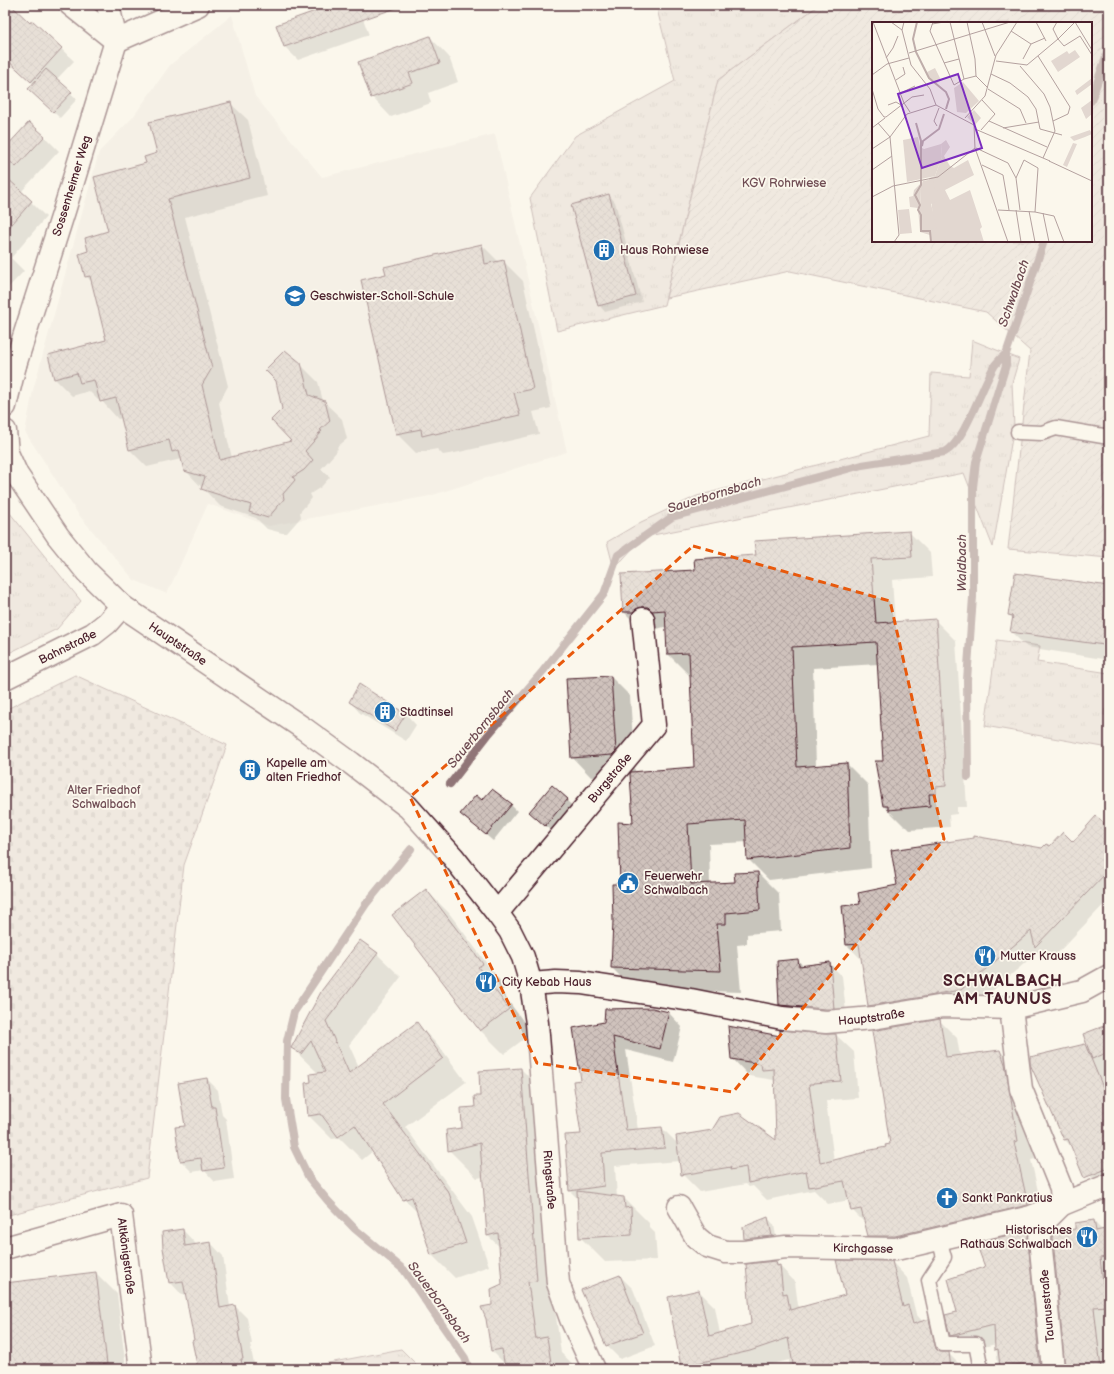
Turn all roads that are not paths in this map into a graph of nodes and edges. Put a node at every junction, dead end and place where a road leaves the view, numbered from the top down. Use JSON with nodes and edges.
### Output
{"nodes":[{"id":1,"x":71,"y":5,"type":"edge"},
{"id":2,"x":108,"y":5,"type":"edge"},
{"id":3,"x":198,"y":5,"type":"edge"},
{"id":4,"x":116,"y":41,"type":"junction"},
{"id":5,"x":10,"y":363,"type":"edge"},
{"id":6,"x":5,"y":406,"type":"edge"},
{"id":7,"x":5,"y":430,"type":"edge"},
{"id":8,"x":1018,"y":432,"type":"dead end"},
{"id":9,"x":1109,"y":437,"type":"edge"},
{"id":10,"x":122,"y":606,"type":"junction"},
{"id":11,"x":643,"y":619,"type":"dead end"},
{"id":12,"x":5,"y":678,"type":"edge"},
{"id":13,"x":497,"y":913,"type":"junction"},
{"id":14,"x":1109,"y":976,"type":"edge"},
{"id":15,"x":531,"y":984,"type":"junction"},
{"id":16,"x":1010,"y":1008,"type":"junction"},
{"id":17,"x":1109,"y":1185,"type":"edge"},
{"id":18,"x":1062,"y":1204,"type":"junction"},
{"id":19,"x":679,"y":1207,"type":"dead end"},
{"id":20,"x":939,"y":1239,"type":"junction"},
{"id":21,"x":5,"y":1248,"type":"edge"},
{"id":22,"x":141,"y":1369,"type":"edge"},
{"id":23,"x":594,"y":1369,"type":"edge"},
{"id":24,"x":981,"y":1369,"type":"edge"},
{"id":25,"x":1053,"y":1369,"type":"edge"}],
"edges":[{"from":1,"to":4,"type":"street"},
{"from":2,"to":4,"type":"street","name":"Sossenheimer Weg"},
{"from":3,"to":4,"type":"street"},
{"from":4,"to":5,"type":"street","name":"Sossenheimer Weg"},
{"from":5,"to":6,"type":"street"},
{"from":7,"to":10,"type":"street","name":"Hauptstraße"},
{"from":8,"to":9,"type":"lane"},
{"from":10,"to":12,"type":"street","name":"Bahnstraße"},
{"from":10,"to":13,"type":"street","name":"Hauptstraße"},
{"from":11,"to":13,"type":"street","name":"Burgstraße"},
{"from":13,"to":15,"type":"street"},
{"from":14,"to":16,"type":"street","name":"Hauptstraße"},
{"from":15,"to":16,"type":"street","name":"Hauptstraße"},
{"from":15,"to":23,"type":"street","name":"Ringstraße"},
{"from":16,"to":18,"type":"street"},
{"from":17,"to":18,"type":"street","name":"Kirchgasse"},
{"from":18,"to":20,"type":"street","name":"Kirchgasse"},
{"from":18,"to":25,"type":"street","name":"Taunusstraße"},
{"from":19,"to":20,"type":"street","name":"Kirchgasse"},
{"from":20,"to":24,"type":"lane"},
{"from":21,"to":22,"type":"street","name":"Altkönigstraße"}]}
